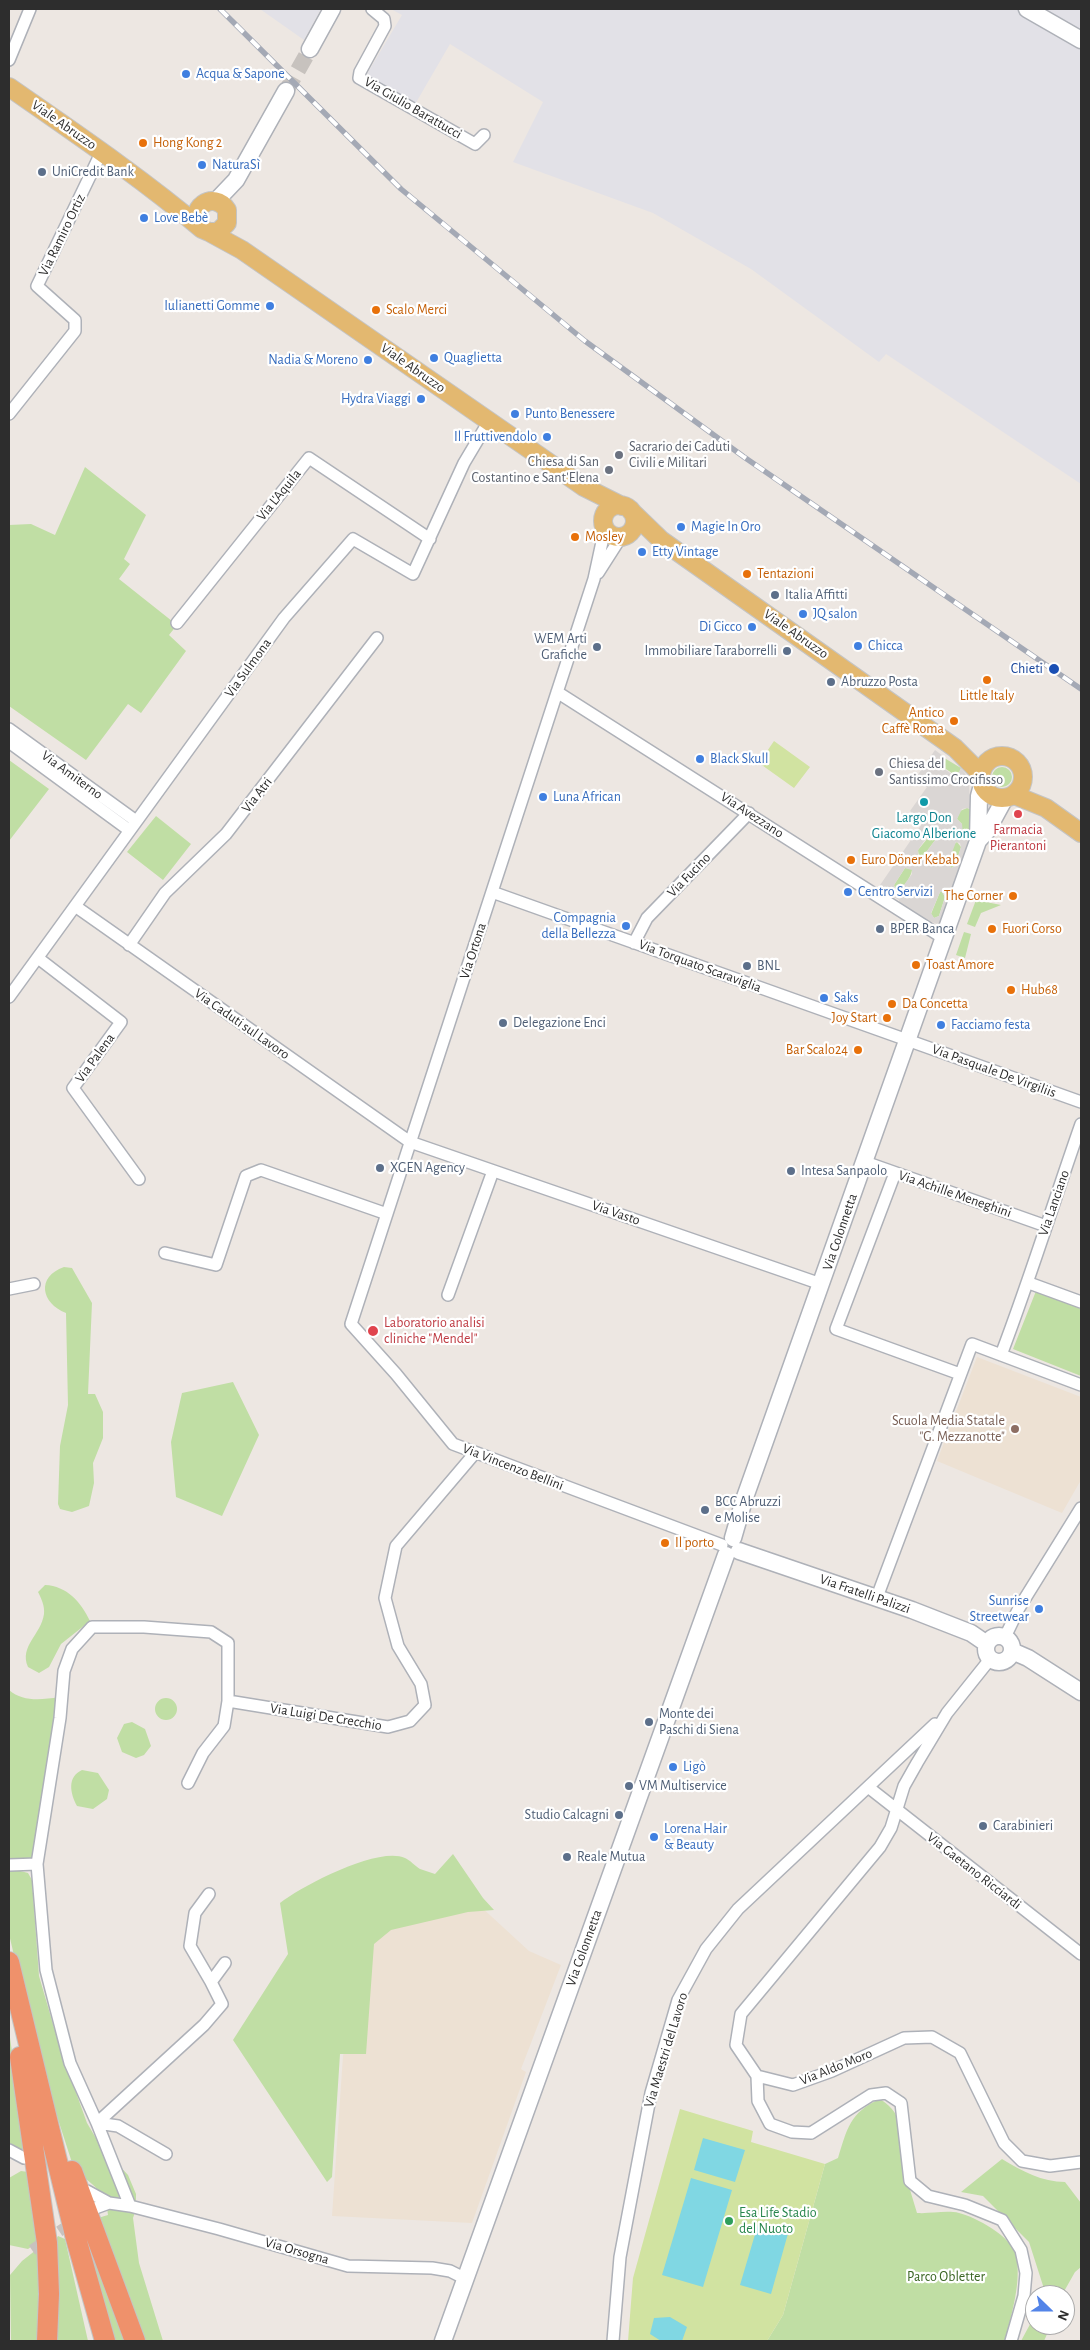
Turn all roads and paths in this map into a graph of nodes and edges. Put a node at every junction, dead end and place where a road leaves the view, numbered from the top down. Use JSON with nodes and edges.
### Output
{"nodes":[{"id":1,"x":30,"y":9,"type":"edge"},
{"id":2,"x":332,"y":9,"type":"edge"},
{"id":3,"x":372,"y":9,"type":"edge"},
{"id":4,"x":1027,"y":9,"type":"edge"},
{"id":5,"x":1081,"y":40,"type":"edge"},
{"id":6,"x":310,"y":49,"type":"tunnel mouth"},
{"id":7,"x":9,"y":60,"type":"edge"},
{"id":8,"x":10,"y":90,"type":"edge"},
{"id":9,"x":286,"y":90,"type":"tunnel mouth"},
{"id":10,"x":484,"y":135,"type":"dead end"},
{"id":11,"x":102,"y":151,"type":"junction"},
{"id":12,"x":166,"y":198,"type":"junction"},
{"id":13,"x":218,"y":210,"type":"junction"},
{"id":14,"x":206,"y":230,"type":"junction"},
{"id":15,"x":242,"y":250,"type":"junction"},
{"id":16,"x":12,"y":402,"type":"edge"},
{"id":17,"x":9,"y":414,"type":"edge"},
{"id":18,"x":489,"y":421,"type":"junction"},
{"id":19,"x":584,"y":487,"type":"junction"},
{"id":20,"x":626,"y":508,"type":"junction"},
{"id":21,"x":605,"y":521,"type":"junction"},
{"id":22,"x":626,"y":534,"type":"junction"},
{"id":23,"x":430,"y":540,"type":"junction"},
{"id":24,"x":660,"y":540,"type":"junction"},
{"id":25,"x":594,"y":579,"type":"junction"},
{"id":26,"x":177,"y":622,"type":"dead end"},
{"id":27,"x":377,"y":638,"type":"dead end"},
{"id":28,"x":557,"y":692,"type":"junction"},
{"id":29,"x":9,"y":728,"type":"edge"},
{"id":30,"x":9,"y":742,"type":"edge"},
{"id":31,"x":955,"y":748,"type":"junction"},
{"id":32,"x":993,"y":758,"type":"junction"},
{"id":33,"x":982,"y":779,"type":"junction"},
{"id":34,"x":1016,"y":788,"type":"junction"},
{"id":35,"x":749,"y":813,"type":"junction"},
{"id":36,"x":133,"y":825,"type":"junction"},
{"id":37,"x":1081,"y":833,"type":"edge"},
{"id":38,"x":978,"y":841,"type":"junction"},
{"id":39,"x":492,"y":892,"type":"junction"},
{"id":40,"x":75,"y":906,"type":"junction"},
{"id":41,"x":945,"y":939,"type":"junction"},
{"id":42,"x":634,"y":943,"type":"junction"},
{"id":43,"x":129,"y":945,"type":"junction"},
{"id":44,"x":38,"y":958,"type":"junction"},
{"id":45,"x":9,"y":997,"type":"edge"},
{"id":46,"x":908,"y":1041,"type":"junction"},
{"id":47,"x":1081,"y":1102,"type":"edge"},
{"id":48,"x":1081,"y":1124,"type":"edge"},
{"id":49,"x":410,"y":1142,"type":"junction"},
{"id":50,"x":864,"y":1162,"type":"junction"},
{"id":51,"x":493,"y":1171,"type":"junction"},
{"id":52,"x":895,"y":1173,"type":"junction"},
{"id":53,"x":139,"y":1179,"type":"dead end"},
{"id":54,"x":387,"y":1214,"type":"junction"},
{"id":55,"x":1046,"y":1226,"type":"junction"},
{"id":56,"x":165,"y":1253,"type":"dead end"},
{"id":57,"x":1029,"y":1283,"type":"junction"},
{"id":58,"x":34,"y":1284,"type":"dead end"},
{"id":59,"x":821,"y":1284,"type":"junction"},
{"id":60,"x":9,"y":1289,"type":"edge"},
{"id":61,"x":448,"y":1295,"type":"dead end"},
{"id":62,"x":1081,"y":1302,"type":"edge"},
{"id":63,"x":351,"y":1324,"type":"joint"},
{"id":64,"x":1001,"y":1355,"type":"junction"},
{"id":65,"x":960,"y":1374,"type":"junction"},
{"id":66,"x":1081,"y":1385,"type":"edge"},
{"id":67,"x":476,"y":1453,"type":"junction"},
{"id":68,"x":1081,"y":1508,"type":"edge"},
{"id":69,"x":730,"y":1547,"type":"junction"},
{"id":70,"x":877,"y":1597,"type":"junction"},
{"id":71,"x":1008,"y":1644,"type":"junction"},
{"id":72,"x":989,"y":1651,"type":"junction"},
{"id":73,"x":1081,"y":1692,"type":"edge"},
{"id":74,"x":228,"y":1701,"type":"junction"},
{"id":75,"x":947,"y":1713,"type":"junction"},
{"id":76,"x":188,"y":1783,"type":"dead end"},
{"id":77,"x":868,"y":1787,"type":"junction"},
{"id":78,"x":896,"y":1810,"type":"junction"},
{"id":79,"x":37,"y":1864,"type":"junction"},
{"id":80,"x":9,"y":1865,"type":"edge"},
{"id":81,"x":210,"y":1894,"type":"dead end"},
{"id":82,"x":1081,"y":1954,"type":"edge"},
{"id":83,"x":225,"y":1963,"type":"dead end"},
{"id":84,"x":10,"y":1967,"type":"edge"},
{"id":85,"x":211,"y":1982,"type":"junction"},
{"id":86,"x":757,"y":2076,"type":"junction"},
{"id":87,"x":97,"y":2123,"type":"junction"},
{"id":88,"x":9,"y":2150,"type":"edge"},
{"id":89,"x":166,"y":2154,"type":"dead end"},
{"id":90,"x":24,"y":2158,"type":"dead end"},
{"id":91,"x":1081,"y":2162,"type":"edge"},
{"id":92,"x":87,"y":2191,"type":"dead end"},
{"id":93,"x":109,"y":2203,"type":"junction"},
{"id":94,"x":130,"y":2206,"type":"junction"},
{"id":95,"x":90,"y":2210,"type":"dead end"},
{"id":96,"x":466,"y":2279,"type":"junction"},
{"id":97,"x":448,"y":2340,"type":"edge"},
{"id":98,"x":47,"y":2341,"type":"edge"},
{"id":99,"x":105,"y":2341,"type":"edge"},
{"id":100,"x":135,"y":2341,"type":"edge"},
{"id":101,"x":613,"y":2341,"type":"edge"},
{"id":102,"x":1011,"y":2341,"type":"edge"}],
"edges":[{"from":1,"to":7,"type":"street"},
{"from":2,"to":6,"type":"main road"},
{"from":3,"to":10,"type":"street","name":"Via Giulio Barattucci"},
{"from":4,"to":5,"type":"main road"},
{"from":8,"to":11,"type":"main road","name":"Viale Abruzzo"},
{"from":9,"to":13,"type":"main road"},
{"from":11,"to":12,"type":"main road","name":"Viale Abruzzo"},
{"from":11,"to":16,"type":"street","name":"Via Ramiro Ortiz"},
{"from":12,"to":13,"type":"main road","name":"Viale Abruzzo"},
{"from":12,"to":14,"type":"main road","name":"Viale Abruzzo"},
{"from":13,"to":14,"type":"main road"},
{"from":13,"to":14,"type":"main road"},
{"from":13,"to":15,"type":"main road","name":"Viale Abruzzo"},
{"from":14,"to":15,"type":"main road","name":"Viale Abruzzo"},
{"from":15,"to":18,"type":"main road","name":"Viale Abruzzo"},
{"from":16,"to":17,"type":"street","name":"Via Ramiro Ortiz"},
{"from":18,"to":19,"type":"main road","name":"Viale Abruzzo"},
{"from":18,"to":23,"type":"street","name":"Via Sulmona"},
{"from":19,"to":20,"type":"main road","name":"Viale Abruzzo"},
{"from":19,"to":21,"type":"main road","name":"Viale Abruzzo"},
{"from":20,"to":21,"type":"main road"},
{"from":20,"to":22,"type":"main road"},
{"from":20,"to":24,"type":"main road","name":"Viale Abruzzo"},
{"from":21,"to":22,"type":"main road"},
{"from":21,"to":25,"type":"street","name":"Via Ortona"},
{"from":22,"to":24,"type":"main road","name":"Viale Abruzzo"},
{"from":22,"to":25,"type":"street","name":"Via Ortona"},
{"from":23,"to":26,"type":"street","name":"Via L'Aquila"},
{"from":23,"to":36,"type":"street","name":"Via Sulmona"},
{"from":24,"to":31,"type":"main road","name":"Viale Abruzzo"},
{"from":25,"to":28,"type":"street","name":"Via Ortona"},
{"from":27,"to":43,"type":"street","name":"Via Atri"},
{"from":28,"to":35,"type":"street","name":"Via Avezzano"},
{"from":28,"to":39,"type":"street","name":"Via Ortona"},
{"from":29,"to":36,"type":"street","name":"Via Amiterno"},
{"from":30,"to":36,"type":"street","name":"Via Amiterno"},
{"from":31,"to":32,"type":"main road"},
{"from":31,"to":33,"type":"main road"},
{"from":32,"to":33,"type":"main road"},
{"from":32,"to":34,"type":"main road"},
{"from":33,"to":34,"type":"main road"},
{"from":33,"to":38,"type":"main road"},
{"from":34,"to":37,"type":"main road"},
{"from":34,"to":38,"type":"main road"},
{"from":35,"to":41,"type":"street","name":"Via Avezzano"},
{"from":35,"to":42,"type":"street","name":"Via Fucino"},
{"from":36,"to":40,"type":"street","name":"Via Sulmona"},
{"from":38,"to":41,"type":"main road","name":"Via Colonnetta"},
{"from":39,"to":42,"type":"street","name":"Via Torquato Scaraviglia"},
{"from":39,"to":49,"type":"street","name":"Via Ortona"},
{"from":40,"to":43,"type":"street","name":"Via Caduti sul Lavoro"},
{"from":40,"to":44,"type":"street","name":"Via Sulmona"},
{"from":41,"to":46,"type":"main road","name":"Via Colonnetta"},
{"from":42,"to":46,"type":"street","name":"Via Torquato Scaraviglia"},
{"from":43,"to":49,"type":"street","name":"Via Caduti sul Lavoro"},
{"from":44,"to":45,"type":"street","name":"Via Sulmona"},
{"from":44,"to":53,"type":"street","name":"Via Palena"},
{"from":46,"to":47,"type":"street","name":"Via Pasquale De Virgiliis"},
{"from":46,"to":50,"type":"main road","name":"Via Colonnetta"},
{"from":48,"to":55,"type":"street","name":"Via Lanciano"},
{"from":49,"to":51,"type":"street","name":"Via Vasto"},
{"from":49,"to":54,"type":"street","name":"Via Ortona"},
{"from":50,"to":52,"type":"street","name":"Via Achille Meneghini"},
{"from":50,"to":59,"type":"main road","name":"Via Colonnetta"},
{"from":51,"to":59,"type":"street","name":"Via Vasto"},
{"from":51,"to":61,"type":"street"},
{"from":52,"to":55,"type":"street","name":"Via Achille Meneghini"},
{"from":52,"to":65,"type":"street"},
{"from":54,"to":56,"type":"street"},
{"from":54,"to":63,"type":"street","name":"Via Ortona"},
{"from":55,"to":57,"type":"street","name":"Via Lanciano"},
{"from":57,"to":62,"type":"street"},
{"from":57,"to":64,"type":"street","name":"Via Lanciano"},
{"from":58,"to":60,"type":"street"},
{"from":59,"to":69,"type":"main road","name":"Via Colonnetta"},
{"from":63,"to":67,"type":"street","name":"Via Vincenzo Bellini"},
{"from":64,"to":65,"type":"street"},
{"from":64,"to":66,"type":"street"},
{"from":65,"to":70,"type":"street"},
{"from":67,"to":69,"type":"street","name":"Via Vincenzo Bellini"},
{"from":67,"to":74,"type":"street","name":"Via Luigi De Crecchio"},
{"from":68,"to":71,"type":"street"},
{"from":69,"to":70,"type":"main road","name":"Via Fratelli Palizzi"},
{"from":69,"to":96,"type":"main road","name":"Via Colonnetta"},
{"from":70,"to":72,"type":"main road","name":"Via Fratelli Palizzi"},
{"from":71,"to":72,"type":"main road"},
{"from":71,"to":72,"type":"main road"},
{"from":71,"to":73,"type":"main road"},
{"from":72,"to":75,"type":"street","name":"Via Maestri del Lavoro"},
{"from":74,"to":76,"type":"street"},
{"from":74,"to":79,"type":"street"},
{"from":75,"to":77,"type":"street","name":"Via Maestri del Lavoro"},
{"from":75,"to":78,"type":"street","name":"Via Maestri del Lavoro"},
{"from":77,"to":78,"type":"street","name":"Via Gaetano Ricciardi"},
{"from":77,"to":101,"type":"street","name":"Via Maestri del Lavoro"},
{"from":78,"to":82,"type":"street","name":"Via Gaetano Ricciardi"},
{"from":78,"to":86,"type":"street"},
{"from":79,"to":80,"type":"street"},
{"from":79,"to":87,"type":"street"},
{"from":81,"to":85,"type":"street"},
{"from":83,"to":85,"type":"street"},
{"from":84,"to":98,"type":"highway"},
{"from":84,"to":99,"type":"highway"},
{"from":84,"to":100,"type":"highway"},
{"from":85,"to":87,"type":"street"},
{"from":86,"to":91,"type":"street","name":"Via Aldo Moro"},
{"from":86,"to":102,"type":"street"},
{"from":87,"to":89,"type":"street"},
{"from":87,"to":94,"type":"street"},
{"from":88,"to":90,"type":"street"},
{"from":92,"to":93,"type":"street"},
{"from":93,"to":94,"type":"street","name":"Via Orsogna"},
{"from":93,"to":95,"type":"street"},
{"from":94,"to":96,"type":"street","name":"Via Orsogna"},
{"from":96,"to":97,"type":"main road","name":"Via Colonnetta"}]}
